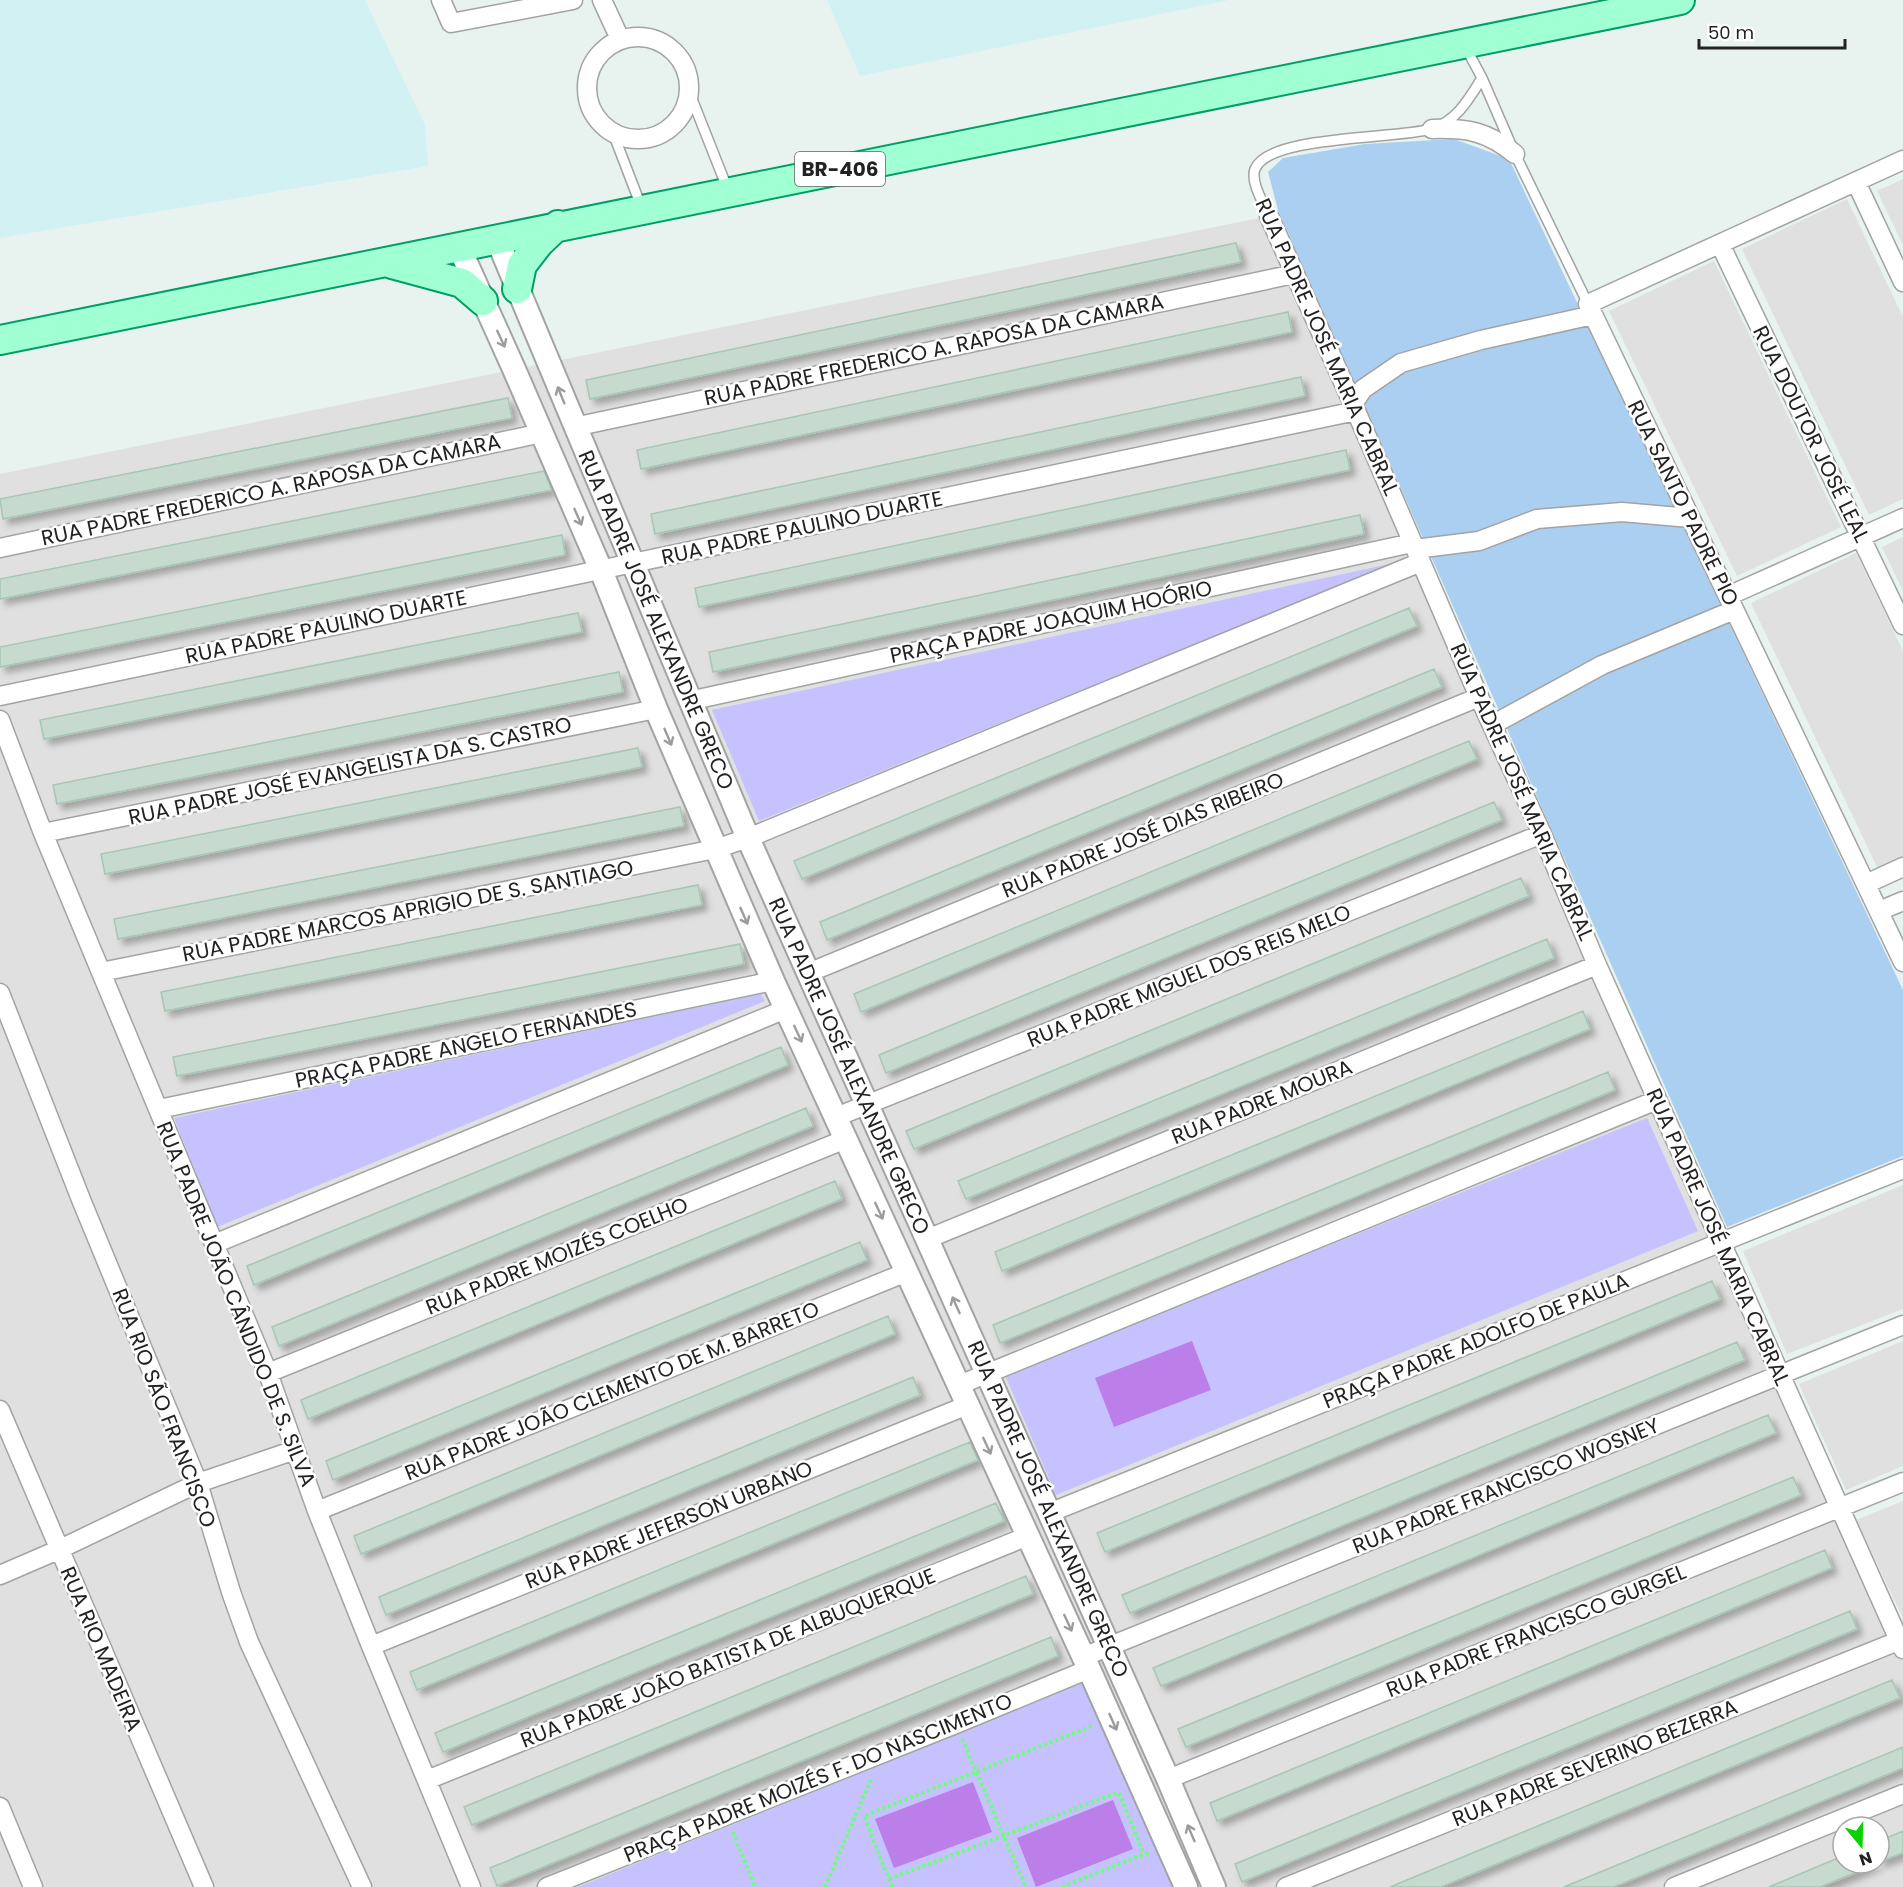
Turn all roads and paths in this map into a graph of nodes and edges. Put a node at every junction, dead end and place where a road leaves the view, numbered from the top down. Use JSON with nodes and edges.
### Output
{"nodes":[{"id":1,"x":441,"y":0,"type":"edge"},
{"id":2,"x":573,"y":0,"type":"edge"},
{"id":3,"x":602,"y":0,"type":"edge"},
{"id":4,"x":1680,"y":0,"type":"edge"},
{"id":5,"x":620,"y":39,"type":"junction"},
{"id":6,"x":1463,"y":44,"type":"junction"},
{"id":7,"x":1482,"y":78,"type":"junction"},
{"id":8,"x":690,"y":94,"type":"junction"},
{"id":9,"x":1432,"y":129,"type":"junction"},
{"id":10,"x":613,"y":133,"type":"junction"},
{"id":11,"x":1515,"y":154,"type":"junction"},
{"id":12,"x":1903,"y":160,"type":"edge"},
{"id":13,"x":1856,"y":183,"type":"junction"},
{"id":14,"x":729,"y":191,"type":"junction"},
{"id":15,"x":642,"y":209,"type":"junction"},
{"id":16,"x":1269,"y":216,"type":"joint"},
{"id":17,"x":558,"y":225,"type":"junction"},
{"id":18,"x":497,"y":239,"type":"junction"},
{"id":19,"x":1720,"y":244,"type":"junction"},
{"id":20,"x":459,"y":247,"type":"junction"},
{"id":21,"x":384,"y":262,"type":"junction"},
{"id":22,"x":1294,"y":274,"type":"junction"},
{"id":23,"x":1903,"y":282,"type":"edge"},
{"id":24,"x":517,"y":289,"type":"junction"},
{"id":25,"x":483,"y":301,"type":"junction"},
{"id":26,"x":1591,"y":310,"type":"junction"},
{"id":27,"x":0,"y":340,"type":"edge"},
{"id":28,"x":1355,"y":408,"type":"junction"},
{"id":29,"x":574,"y":427,"type":"junction"},
{"id":30,"x":542,"y":433,"type":"junction"},
{"id":31,"x":1690,"y":518,"type":"junction"},
{"id":32,"x":1903,"y":518,"type":"edge"},
{"id":33,"x":1861,"y":537,"type":"junction"},
{"id":34,"x":0,"y":548,"type":"edge"},
{"id":35,"x":1416,"y":551,"type":"junction"},
{"id":36,"x":632,"y":563,"type":"junction"},
{"id":37,"x":601,"y":570,"type":"junction"},
{"id":38,"x":1731,"y":603,"type":"junction"},
{"id":39,"x":1903,"y":625,"type":"edge"},
{"id":40,"x":0,"y":696,"type":"edge"},
{"id":41,"x":1479,"y":697,"type":"junction"},
{"id":42,"x":689,"y":701,"type":"junction"},
{"id":43,"x":656,"y":709,"type":"junction"},
{"id":44,"x":0,"y":720,"type":"edge"},
{"id":45,"x":1492,"y":725,"type":"junction"},
{"id":46,"x":44,"y":834,"type":"junction"},
{"id":47,"x":1542,"y":834,"type":"junction"},
{"id":48,"x":748,"y":838,"type":"junction"},
{"id":49,"x":715,"y":849,"type":"junction"},
{"id":50,"x":1903,"y":867,"type":"edge"},
{"id":51,"x":1866,"y":884,"type":"junction"},
{"id":52,"x":1903,"y":901,"type":"edge"},
{"id":53,"x":1879,"y":911,"type":"junction"},
{"id":54,"x":1903,"y":962,"type":"edge"},
{"id":55,"x":1597,"y":965,"type":"junction"},
{"id":56,"x":101,"y":972,"type":"junction"},
{"id":57,"x":808,"y":973,"type":"junction"},
{"id":58,"x":773,"y":981,"type":"junction"},
{"id":59,"x":0,"y":993,"type":"edge"},
{"id":60,"x":786,"y":1009,"type":"junction"},
{"id":61,"x":1657,"y":1100,"type":"junction"},
{"id":62,"x":867,"y":1105,"type":"junction"},
{"id":63,"x":159,"y":1109,"type":"junction"},
{"id":64,"x":836,"y":1118,"type":"junction"},
{"id":65,"x":846,"y":1139,"type":"junction"},
{"id":66,"x":1903,"y":1169,"type":"edge"},
{"id":67,"x":927,"y":1239,"type":"junction"},
{"id":68,"x":1721,"y":1242,"type":"junction"},
{"id":69,"x":214,"y":1244,"type":"junction"},
{"id":70,"x":907,"y":1272,"type":"junction"},
{"id":71,"x":1903,"y":1325,"type":"edge"},
{"id":72,"x":268,"y":1373,"type":"junction"},
{"id":73,"x":987,"y":1373,"type":"junction"},
{"id":74,"x":1780,"y":1375,"type":"junction"},
{"id":75,"x":963,"y":1395,"type":"junction"},
{"id":76,"x":0,"y":1410,"type":"edge"},
{"id":77,"x":295,"y":1450,"type":"junction"},
{"id":78,"x":1903,"y":1482,"type":"edge"},
{"id":79,"x":198,"y":1483,"type":"junction"},
{"id":80,"x":1840,"y":1508,"type":"junction"},
{"id":81,"x":317,"y":1511,"type":"junction"},
{"id":82,"x":1049,"y":1513,"type":"junction"},
{"id":83,"x":1028,"y":1536,"type":"junction"},
{"id":84,"x":58,"y":1550,"type":"junction"},
{"id":85,"x":0,"y":1575,"type":"edge"},
{"id":86,"x":1902,"y":1643,"type":"edge"},
{"id":87,"x":371,"y":1646,"type":"junction"},
{"id":88,"x":1108,"y":1646,"type":"junction"},
{"id":89,"x":1086,"y":1663,"type":"junction"},
{"id":90,"x":1097,"y":1724,"type":"dead end"},
{"id":91,"x":960,"y":1735,"type":"dead end"},
{"id":92,"x":976,"y":1772,"type":"junction"},
{"id":93,"x":863,"y":1776,"type":"dead end"},
{"id":94,"x":1168,"y":1779,"type":"junction"},
{"id":95,"x":427,"y":1780,"type":"junction"},
{"id":96,"x":1119,"y":1792,"type":"dead end"},
{"id":97,"x":1903,"y":1794,"type":"edge"},
{"id":98,"x":0,"y":1807,"type":"edge"},
{"id":99,"x":732,"y":1829,"type":"dead end"},
{"id":100,"x":1004,"y":1836,"type":"junction"},
{"id":101,"x":1154,"y":1850,"type":"dead end"},
{"id":102,"x":889,"y":1880,"type":"junction"},
{"id":103,"x":33,"y":1887,"type":"edge"},
{"id":104,"x":204,"y":1887,"type":"edge"},
{"id":105,"x":362,"y":1887,"type":"edge"},
{"id":106,"x":471,"y":1887,"type":"edge"},
{"id":107,"x":546,"y":1887,"type":"edge"},
{"id":108,"x":755,"y":1887,"type":"edge"},
{"id":109,"x":825,"y":1887,"type":"edge"},
{"id":110,"x":891,"y":1887,"type":"edge"},
{"id":111,"x":1026,"y":1887,"type":"edge"},
{"id":112,"x":1062,"y":1887,"type":"edge"},
{"id":113,"x":1186,"y":1887,"type":"edge"},
{"id":114,"x":1213,"y":1887,"type":"edge"},
{"id":115,"x":1286,"y":1887,"type":"edge"},
{"id":116,"x":1674,"y":1887,"type":"edge"}],
"edges":[{"from":1,"to":2,"type":"street"},
{"from":3,"to":5,"type":"street"},
{"from":4,"to":6,"type":"main road","number":"BR-406"},
{"from":5,"to":8,"type":"street"},
{"from":5,"to":10,"type":"street"},
{"from":6,"to":7,"type":"lane","name":"RUA SANTO PADRE PIO"},
{"from":6,"to":14,"type":"main road","number":"BR-406"},
{"from":7,"to":9,"type":"lane","name":"RUA PADRE JOSÉ MARIA CABRAL"},
{"from":7,"to":11,"type":"lane","name":"RUA SANTO PADRE PIO"},
{"from":8,"to":10,"type":"street"},
{"from":8,"to":14,"type":"lane"},
{"from":9,"to":11,"type":"street"},
{"from":9,"to":16,"type":"lane","name":"RUA PADRE JOSÉ MARIA CABRAL"},
{"from":10,"to":15,"type":"lane"},
{"from":11,"to":26,"type":"lane","name":"RUA SANTO PADRE PIO"},
{"from":12,"to":13,"type":"street"},
{"from":13,"to":19,"type":"street"},
{"from":13,"to":23,"type":"street"},
{"from":14,"to":15,"type":"main road","number":"BR-406"},
{"from":15,"to":17,"type":"main road","number":"BR-406"},
{"from":16,"to":22,"type":"street","name":"RUA PADRE JOSÉ MARIA CABRAL"},
{"from":17,"to":18,"type":"main road","number":"BR-406"},
{"from":17,"to":24,"type":"main road"},
{"from":18,"to":20,"type":"main road","number":"BR-406"},
{"from":18,"to":24,"type":"street","name":"RUA PADRE JOSÉ ALEXANDRE GRECO"},
{"from":19,"to":26,"type":"street"},
{"from":19,"to":33,"type":"street","name":"RUA DOUTOR JOSÉ LEAL"},
{"from":20,"to":21,"type":"main road","number":"BR-406"},
{"from":20,"to":25,"type":"street","name":"RUA PADRE JOSÉ ALEXANDRE GRECO"},
{"from":21,"to":25,"type":"main road"},
{"from":21,"to":27,"type":"main road","number":"BR-406"},
{"from":22,"to":28,"type":"street","name":"RUA PADRE JOSÉ MARIA CABRAL"},
{"from":22,"to":29,"type":"street","name":"RUA PADRE FREDERICO A. RAPOSA DA CAMARA"},
{"from":29,"to":24,"type":"street","name":"RUA PADRE JOSÉ ALEXANDRE GRECO","one_way":true},
{"from":25,"to":30,"type":"street","name":"RUA PADRE JOSÉ ALEXANDRE GRECO","one_way":true},
{"from":26,"to":28,"type":"street"},
{"from":26,"to":31,"type":"street","name":"RUA SANTO PADRE PIO"},
{"from":28,"to":35,"type":"street","name":"RUA PADRE JOSÉ MARIA CABRAL"},
{"from":28,"to":36,"type":"street","name":"RUA PADRE PAULINO DUARTE"},
{"from":29,"to":36,"type":"street","name":"RUA PADRE JOSÉ ALEXANDRE GRECO"},
{"from":30,"to":34,"type":"street","name":"RUA PADRE FREDERICO A. RAPOSA DA CAMARA"},
{"from":30,"to":37,"type":"street","name":"RUA PADRE JOSÉ ALEXANDRE GRECO","one_way":true},
{"from":31,"to":35,"type":"street"},
{"from":31,"to":38,"type":"street","name":"RUA SANTO PADRE PIO"},
{"from":32,"to":33,"type":"street"},
{"from":33,"to":38,"type":"street"},
{"from":33,"to":39,"type":"street","name":"RUA DOUTOR JOSÉ LEAL"},
{"from":35,"to":41,"type":"street","name":"RUA PADRE JOSÉ MARIA CABRAL"},
{"from":35,"to":42,"type":"street","name":"PRAÇA PADRE JOAQUIM HOÓRIO"},
{"from":35,"to":48,"type":"street"},
{"from":36,"to":37,"type":"street","name":"RUA PADRE PAULINO DUARTE"},
{"from":36,"to":42,"type":"street","name":"RUA PADRE JOSÉ ALEXANDRE GRECO"},
{"from":37,"to":40,"type":"street","name":"RUA PADRE PAULINO DUARTE"},
{"from":37,"to":43,"type":"street","name":"RUA PADRE JOSÉ ALEXANDRE GRECO"},
{"from":38,"to":45,"type":"street"},
{"from":38,"to":51,"type":"street","name":"RUA SANTO PADRE PIO"},
{"from":41,"to":45,"type":"street","name":"RUA PADRE JOSÉ MARIA CABRAL"},
{"from":41,"to":57,"type":"street","name":"RUA PADRE JOSÉ DIAS RIBEIRO"},
{"from":42,"to":48,"type":"street","name":"RUA PADRE JOSÉ ALEXANDRE GRECO"},
{"from":43,"to":46,"type":"street","name":"RUA PADRE JOSÉ EVANGELISTA DA S. CASTRO"},
{"from":43,"to":49,"type":"street","name":"RUA PADRE JOSÉ ALEXANDRE GRECO","one_way":true},
{"from":44,"to":46,"type":"street","name":"RUA PADRE JOÃO CÂNDIDO DE S. SILVA"},
{"from":45,"to":47,"type":"street","name":"RUA PADRE JOSÉ MARIA CABRAL"},
{"from":46,"to":56,"type":"street","name":"RUA PADRE JOÃO CÂNDIDO DE S. SILVA"},
{"from":47,"to":55,"type":"street","name":"RUA PADRE JOSÉ MARIA CABRAL"},
{"from":47,"to":62,"type":"street","name":"RUA PADRE MIGUEL DOS REIS MELO"},
{"from":48,"to":49,"type":"street","name":"RUA PADRE MARCOS APRIGIO DE S. SANTIAGO"},
{"from":48,"to":57,"type":"street","name":"RUA PADRE JOSÉ ALEXANDRE GRECO"},
{"from":49,"to":56,"type":"street","name":"RUA PADRE MARCOS APRIGIO DE S. SANTIAGO"},
{"from":49,"to":58,"type":"street","name":"RUA PADRE JOSÉ ALEXANDRE GRECO","one_way":true},
{"from":50,"to":51,"type":"street"},
{"from":51,"to":53,"type":"street","name":"RUA SANTO PADRE PIO"},
{"from":52,"to":53,"type":"street"},
{"from":53,"to":54,"type":"street","name":"RUA SANTO PADRE PIO"},
{"from":55,"to":61,"type":"street","name":"RUA PADRE JOSÉ MARIA CABRAL"},
{"from":55,"to":67,"type":"street","name":"RUA PADRE MOURA"},
{"from":56,"to":63,"type":"street","name":"RUA PADRE JOÃO CÂNDIDO DE S. SILVA"},
{"from":57,"to":62,"type":"street","name":"RUA PADRE JOSÉ ALEXANDRE GRECO"},
{"from":58,"to":60,"type":"street","name":"RUA PADRE JOSÉ ALEXANDRE GRECO"},
{"from":58,"to":63,"type":"street","name":"PRAÇA PADRE ANGELO FERNANDES"},
{"from":59,"to":79,"type":"street","name":"RUA RIO SÃO FRANCISCO"},
{"from":60,"to":64,"type":"street","name":"RUA PADRE JOSÉ ALEXANDRE GRECO","one_way":true},
{"from":60,"to":69,"type":"street"},
{"from":61,"to":68,"type":"street","name":"RUA PADRE JOSÉ MARIA CABRAL"},
{"from":61,"to":73,"type":"street"},
{"from":62,"to":64,"type":"street","name":"RUA PADRE MIGUEL DOS REIS MELO"},
{"from":62,"to":67,"type":"street","name":"RUA PADRE JOSÉ ALEXANDRE GRECO"},
{"from":63,"to":69,"type":"street","name":"RUA PADRE JOÃO CÂNDIDO DE S. SILVA"},
{"from":64,"to":65,"type":"street","name":"RUA PADRE JOSÉ ALEXANDRE GRECO"},
{"from":65,"to":70,"type":"street","name":"RUA PADRE JOSÉ ALEXANDRE GRECO","one_way":true},
{"from":65,"to":72,"type":"street","name":"RUA PADRE MOIZÉS COELHO"},
{"from":66,"to":68,"type":"street","name":"PRAÇA PADRE ADOLFO DE PAULA"},
{"from":73,"to":67,"type":"street","name":"RUA PADRE JOSÉ ALEXANDRE GRECO","one_way":true},
{"from":68,"to":74,"type":"street","name":"RUA PADRE JOSÉ MARIA CABRAL"},
{"from":68,"to":82,"type":"street","name":"PRAÇA PADRE ADOLFO DE PAULA"},
{"from":69,"to":72,"type":"street","name":"RUA PADRE JOÃO CÂNDIDO DE S. SILVA"},
{"from":70,"to":75,"type":"street","name":"RUA PADRE JOSÉ ALEXANDRE GRECO"},
{"from":70,"to":81,"type":"street","name":"RUA PADRE JOÃO CLEMENTO DE M. BARRETO"},
{"from":71,"to":74,"type":"street","name":"RUA PADRE FRANCISCO WOSNEY"},
{"from":72,"to":77,"type":"street","name":"RUA PADRE JOÃO CÂNDIDO DE S. SILVA"},
{"from":73,"to":75,"type":"street"},
{"from":73,"to":82,"type":"street","name":"RUA PADRE JOSÉ ALEXANDRE GRECO"},
{"from":74,"to":80,"type":"street","name":"RUA PADRE JOSÉ MARIA CABRAL"},
{"from":74,"to":88,"type":"street","name":"RUA PADRE FRANCISCO WOSNEY"},
{"from":75,"to":83,"type":"street","name":"RUA PADRE JOSÉ ALEXANDRE GRECO","one_way":true},
{"from":75,"to":87,"type":"street","name":"RUA PADRE JEFERSON URBANO"},
{"from":76,"to":84,"type":"street","name":"RUA RIO MADEIRA"},
{"from":77,"to":79,"type":"street"},
{"from":77,"to":81,"type":"street","name":"RUA PADRE JOÃO CÂNDIDO DE S. SILVA"},
{"from":78,"to":80,"type":"street","name":"RUA PADRE FRANCISCO GURGEL"},
{"from":79,"to":84,"type":"street"},
{"from":79,"to":105,"type":"street","name":"RUA RIO SÃO FRANCISCO"},
{"from":80,"to":86,"type":"street","name":"RUA PADRE JOSÉ MARIA CABRAL"},
{"from":80,"to":94,"type":"street","name":"RUA PADRE FRANCISCO GURGEL"},
{"from":81,"to":87,"type":"street","name":"RUA PADRE JOÃO CÂNDIDO DE S. SILVA"},
{"from":82,"to":88,"type":"street","name":"RUA PADRE JOSÉ ALEXANDRE GRECO"},
{"from":83,"to":89,"type":"street","name":"RUA PADRE JOSÉ ALEXANDRE GRECO","one_way":true},
{"from":83,"to":95,"type":"street","name":"RUA PADRE JOÃO BATISTA DE ALBUQUERQUE"},
{"from":84,"to":85,"type":"street"},
{"from":84,"to":104,"type":"street","name":"RUA RIO MADEIRA"},
{"from":86,"to":115,"type":"street","name":"RUA PADRE SEVERINO BEZERRA"},
{"from":87,"to":95,"type":"street","name":"RUA PADRE JOÃO CÂNDIDO DE S. SILVA"},
{"from":88,"to":89,"type":"street","name":"RUA PADRE FRANCISCO WOSNEY"},
{"from":88,"to":94,"type":"street","name":"RUA PADRE JOSÉ ALEXANDRE GRECO"},
{"from":89,"to":107,"type":"street","name":"PRAÇA PADRE MOIZÉS F. DO NASCIMENTO"},
{"from":89,"to":113,"type":"street","name":"RUA PADRE JOSÉ ALEXANDRE GRECO","one_way":true},
{"from":90,"to":92,"type":"path"},
{"from":91,"to":92,"type":"path"},
{"from":92,"to":100,"type":"path"},
{"from":92,"to":102,"type":"path"},
{"from":93,"to":109,"type":"path"},
{"from":114,"to":94,"type":"street","name":"RUA PADRE JOSÉ ALEXANDRE GRECO","one_way":true},
{"from":95,"to":106,"type":"street","name":"RUA PADRE JOÃO CÂNDIDO DE S. SILVA"},
{"from":96,"to":100,"type":"path"},
{"from":97,"to":116,"type":"street"},
{"from":98,"to":103,"type":"street"},
{"from":99,"to":108,"type":"path"},
{"from":100,"to":102,"type":"path"},
{"from":100,"to":111,"type":"path"},
{"from":101,"to":112,"type":"path"},
{"from":102,"to":110,"type":"path"}]}
